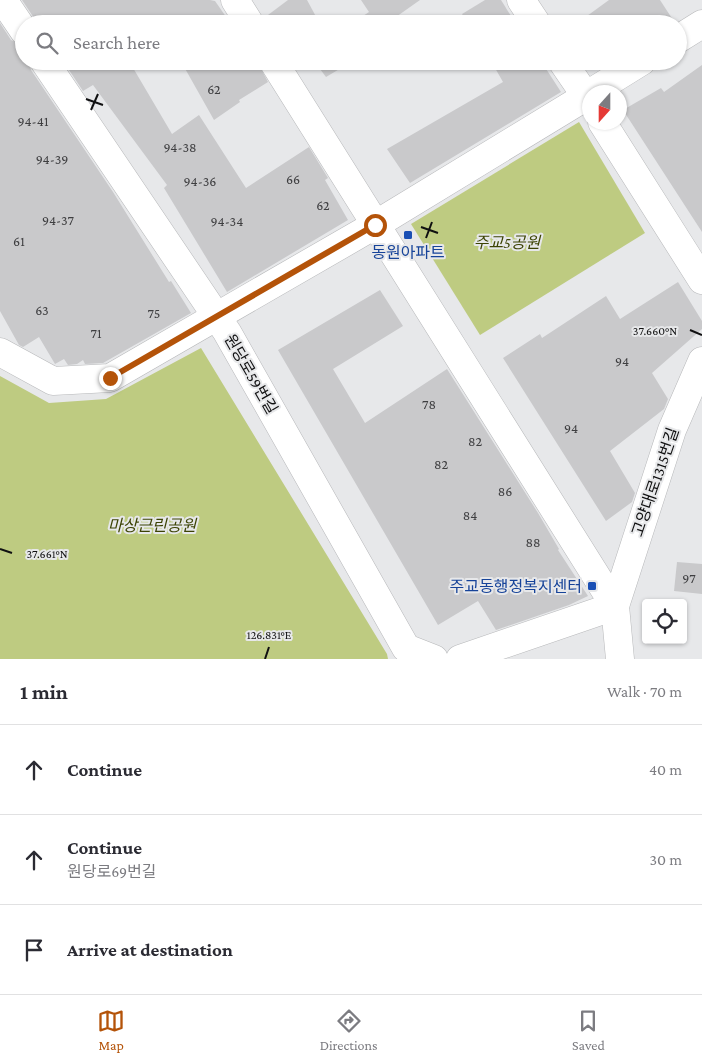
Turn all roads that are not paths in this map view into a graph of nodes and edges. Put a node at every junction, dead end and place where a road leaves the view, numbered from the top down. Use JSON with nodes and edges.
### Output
{"nodes":[{"id":1,"x":3,"y":0,"type":"edge"},
{"id":2,"x":235,"y":0,"type":"edge"},
{"id":3,"x":521,"y":0,"type":"edge"},
{"id":4,"x":244,"y":15,"type":"edge"},
{"id":5,"x":531,"y":15,"type":"edge"},
{"id":6,"x":15,"y":18,"type":"edge"},
{"id":7,"x":702,"y":24,"type":"edge"},
{"id":8,"x":687,"y":33,"type":"edge"},
{"id":9,"x":50,"y":70,"type":"edge"},
{"id":10,"x":279,"y":70,"type":"edge"},
{"id":11,"x":569,"y":70,"type":"edge"},
{"id":12,"x":628,"y":70,"type":"edge"},
{"id":13,"x":606,"y":85,"type":"edge"},
{"id":14,"x":582,"y":87,"type":"edge"},
{"id":15,"x":582,"y":100,"type":"edge"},
{"id":16,"x":607,"y":130,"type":"edge"},
{"id":17,"x":375,"y":225,"type":"junction"},
{"id":18,"x":702,"y":280,"type":"edge"},
{"id":19,"x":218,"y":317,"type":"junction"},
{"id":20,"x":0,"y":352,"type":"edge"},
{"id":21,"x":702,"y":361,"type":"edge"},
{"id":22,"x":614,"y":606,"type":"junction"},
{"id":23,"x":434,"y":659,"type":"edge"},
{"id":24,"x":460,"y":659,"type":"edge"},
{"id":25,"x":620,"y":659,"type":"edge"}],
"edges":[{"from":1,"to":6,"type":"street"},
{"from":2,"to":4,"type":"street"},
{"from":3,"to":5,"type":"street"},
{"from":7,"to":8,"type":"street"},
{"from":9,"to":19,"type":"street","name":"원당로59번길"},
{"from":10,"to":17,"type":"street"},
{"from":11,"to":14,"type":"street"},
{"from":12,"to":13,"type":"street"},
{"from":15,"to":17,"type":"street"},
{"from":16,"to":18,"type":"street"},
{"from":17,"to":19,"type":"street"},
{"from":17,"to":22,"type":"street"},
{"from":19,"to":20,"type":"street"},
{"from":19,"to":23,"type":"street","name":"원당로59번길"},
{"from":21,"to":22,"type":"street","name":"고양대로1315번길"},
{"from":22,"to":24,"type":"street"},
{"from":22,"to":25,"type":"street"}]}
